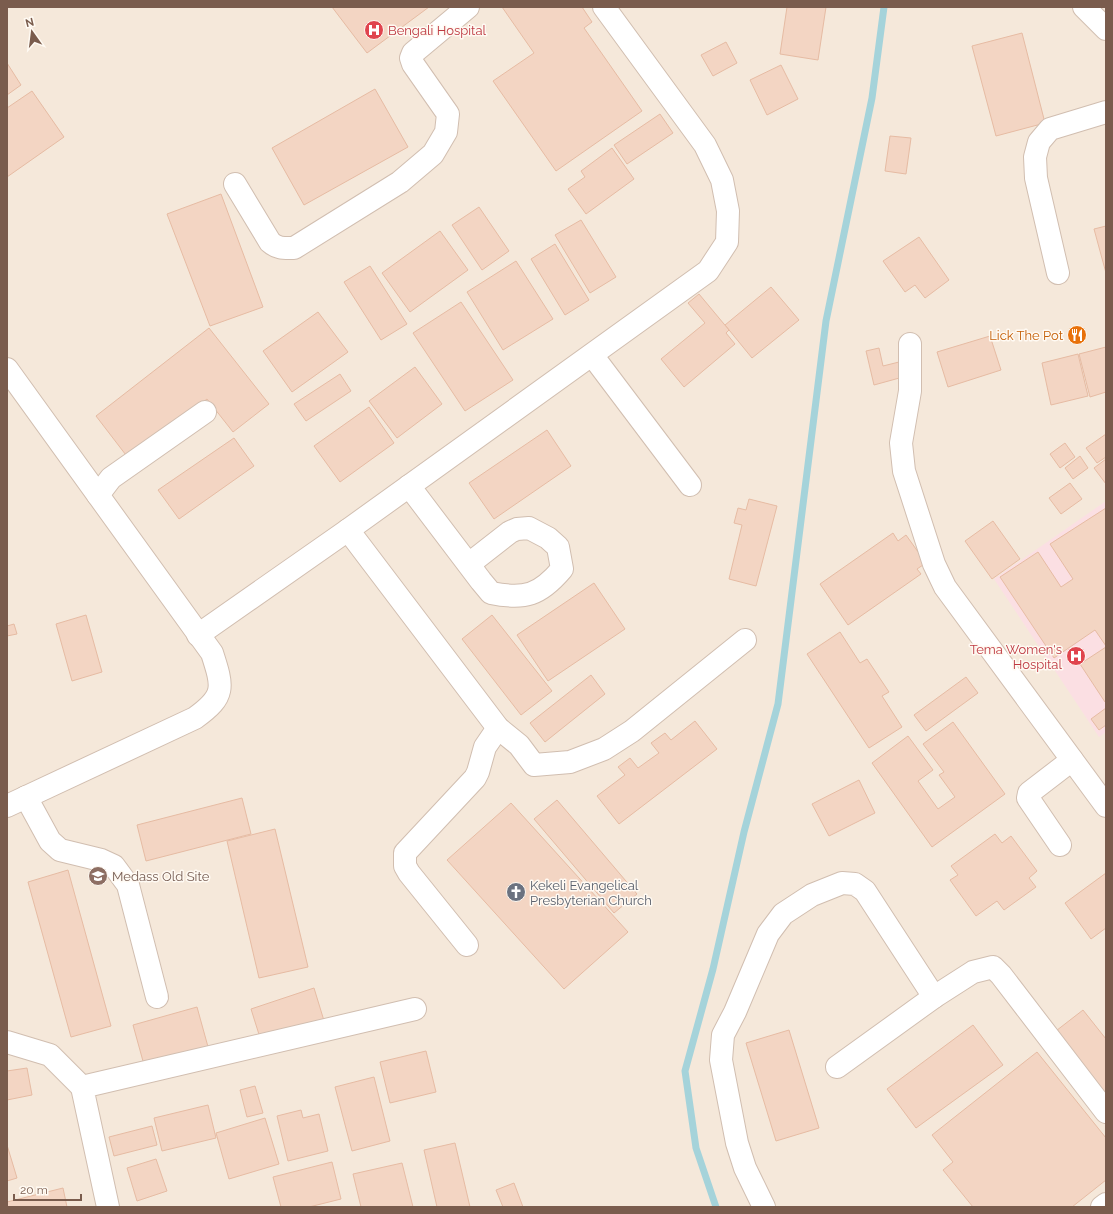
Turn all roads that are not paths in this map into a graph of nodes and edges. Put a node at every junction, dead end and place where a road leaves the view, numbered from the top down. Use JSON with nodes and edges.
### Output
{"nodes":[{"id":1,"x":468,"y":7,"type":"edge"},
{"id":2,"x":604,"y":7,"type":"edge"},
{"id":3,"x":1084,"y":7,"type":"edge"},
{"id":4,"x":1106,"y":29,"type":"edge"},
{"id":5,"x":1106,"y":112,"type":"edge"},
{"id":6,"x":235,"y":184,"type":"dead end"},
{"id":7,"x":1058,"y":273,"type":"dead end"},
{"id":8,"x":910,"y":344,"type":"dead end"},
{"id":9,"x":592,"y":355,"type":"junction"},
{"id":10,"x":7,"y":369,"type":"edge"},
{"id":11,"x":205,"y":412,"type":"dead end"},
{"id":12,"x":690,"y":485,"type":"dead end"},
{"id":13,"x":409,"y":486,"type":"junction"},
{"id":14,"x":98,"y":494,"type":"junction"},
{"id":15,"x":348,"y":530,"type":"junction"},
{"id":16,"x":469,"y":564,"type":"dead end"},
{"id":17,"x":198,"y":635,"type":"junction"},
{"id":18,"x":745,"y":640,"type":"dead end"},
{"id":19,"x":498,"y":728,"type":"junction"},
{"id":20,"x":1072,"y":760,"type":"junction"},
{"id":21,"x":26,"y":797,"type":"junction"},
{"id":22,"x":7,"y":806,"type":"edge"},
{"id":23,"x":1106,"y":806,"type":"edge"},
{"id":24,"x":1060,"y":845,"type":"dead end"},
{"id":25,"x":467,"y":945,"type":"dead end"},
{"id":26,"x":157,"y":997,"type":"dead end"},
{"id":27,"x":934,"y":997,"type":"junction"},
{"id":28,"x":415,"y":1009,"type":"dead end"},
{"id":29,"x":7,"y":1042,"type":"edge"},
{"id":30,"x":837,"y":1067,"type":"dead end"},
{"id":31,"x":82,"y":1087,"type":"junction"},
{"id":32,"x":1106,"y":1112,"type":"edge"},
{"id":33,"x":1106,"y":1204,"type":"edge"},
{"id":34,"x":108,"y":1207,"type":"edge"},
{"id":35,"x":764,"y":1207,"type":"edge"},
{"id":36,"x":1102,"y":1207,"type":"edge"}],
"edges":[{"from":1,"to":6,"type":"street"},
{"from":2,"to":9,"type":"street"},
{"from":3,"to":4,"type":"street"},
{"from":5,"to":7,"type":"street"},
{"from":8,"to":20,"type":"street"},
{"from":9,"to":12,"type":"street"},
{"from":9,"to":13,"type":"street"},
{"from":10,"to":14,"type":"street"},
{"from":11,"to":14,"type":"street"},
{"from":13,"to":15,"type":"street"},
{"from":13,"to":16,"type":"street"},
{"from":14,"to":17,"type":"street"},
{"from":15,"to":17,"type":"street"},
{"from":15,"to":19,"type":"street"},
{"from":17,"to":21,"type":"street"},
{"from":18,"to":19,"type":"street"},
{"from":19,"to":25,"type":"street"},
{"from":20,"to":23,"type":"street"},
{"from":20,"to":24,"type":"street"},
{"from":21,"to":22,"type":"street"},
{"from":21,"to":26,"type":"street"},
{"from":27,"to":30,"type":"street"},
{"from":27,"to":32,"type":"street"},
{"from":27,"to":35,"type":"street"},
{"from":28,"to":31,"type":"street"},
{"from":29,"to":31,"type":"street"},
{"from":31,"to":34,"type":"street"},
{"from":33,"to":36,"type":"street"}]}
